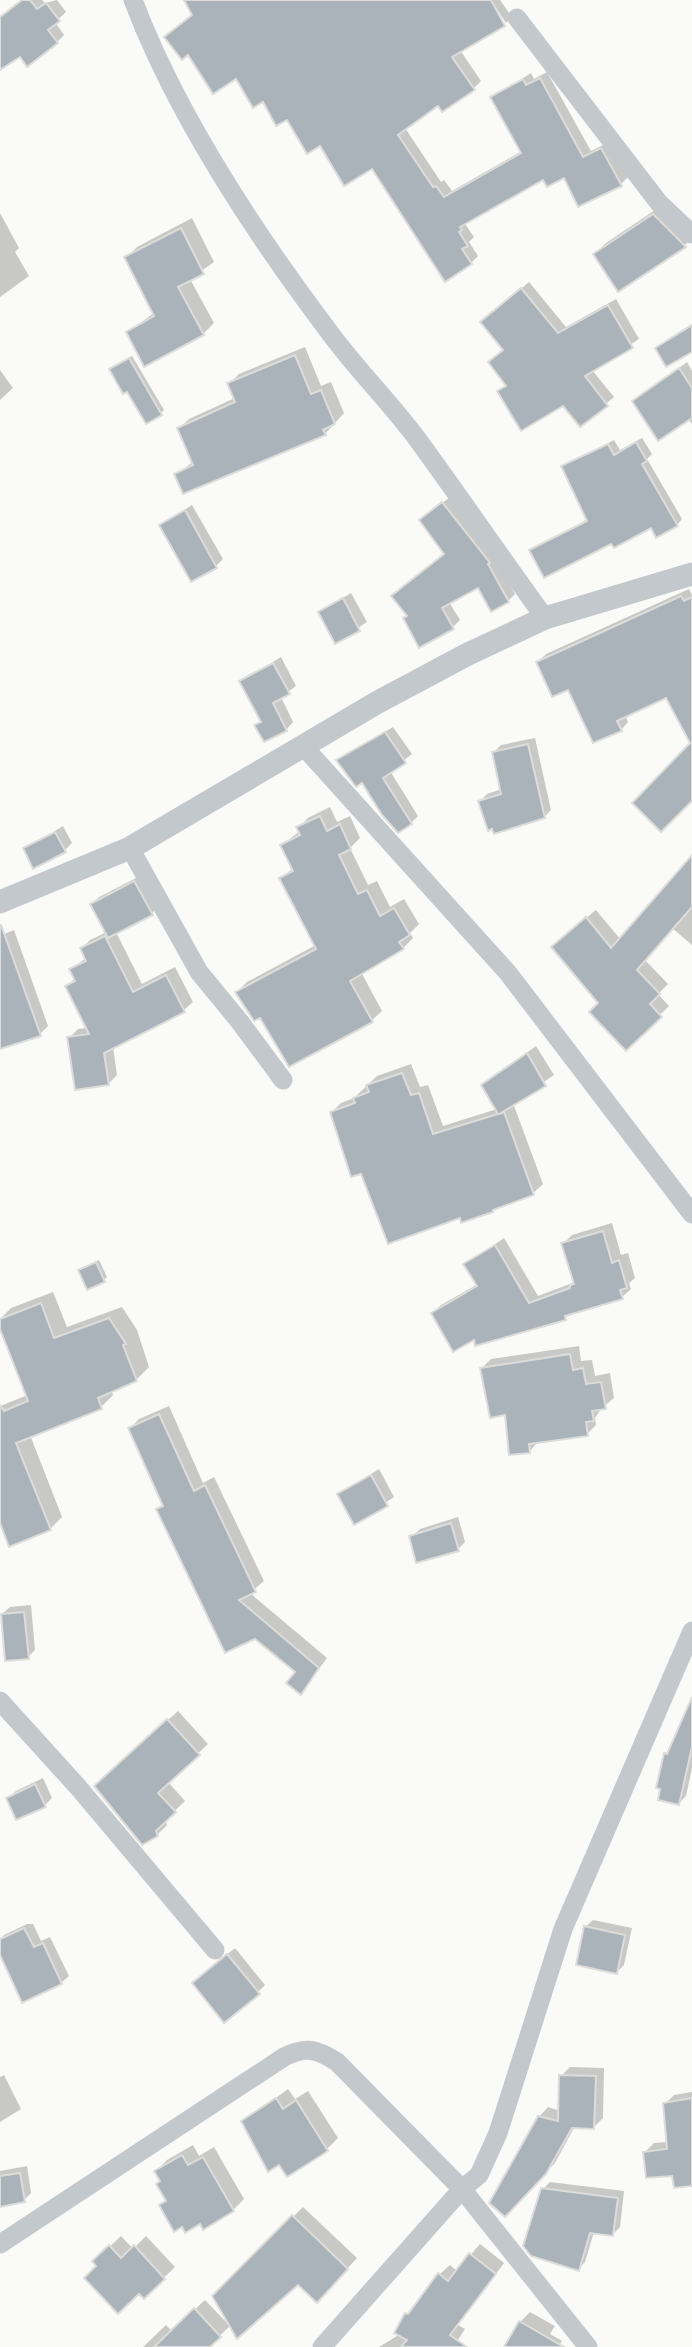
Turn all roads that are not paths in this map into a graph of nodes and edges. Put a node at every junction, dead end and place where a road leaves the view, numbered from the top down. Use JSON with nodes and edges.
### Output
{"nodes":[{"id":1,"x":133,"y":0,"type":"edge"},
{"id":2,"x":517,"y":18,"type":"dead end"},
{"id":3,"x":692,"y":234,"type":"edge"},
{"id":4,"x":692,"y":574,"type":"edge"},
{"id":5,"x":545,"y":618,"type":"junction"},
{"id":6,"x":304,"y":747,"type":"junction"},
{"id":7,"x":130,"y":848,"type":"junction"},
{"id":8,"x":1,"y":899,"type":"edge"},
{"id":9,"x":283,"y":1080,"type":"dead end"},
{"id":10,"x":692,"y":1214,"type":"edge"},
{"id":11,"x":692,"y":1631,"type":"edge"},
{"id":12,"x":0,"y":1700,"type":"edge"},
{"id":13,"x":215,"y":1950,"type":"dead end"},
{"id":14,"x":462,"y":2189,"type":"junction"},
{"id":15,"x":0,"y":2244,"type":"edge"},
{"id":16,"x":322,"y":2347,"type":"edge"},
{"id":17,"x":588,"y":2347,"type":"edge"}],
"edges":[{"from":1,"to":5,"type":"street"},
{"from":2,"to":3,"type":"street"},
{"from":4,"to":5,"type":"street"},
{"from":5,"to":6,"type":"street"},
{"from":6,"to":7,"type":"street"},
{"from":6,"to":10,"type":"street"},
{"from":7,"to":8,"type":"street"},
{"from":7,"to":9,"type":"street"},
{"from":11,"to":14,"type":"street"},
{"from":12,"to":13,"type":"street"},
{"from":14,"to":15,"type":"street"},
{"from":14,"to":16,"type":"street"},
{"from":14,"to":17,"type":"street"}]}
